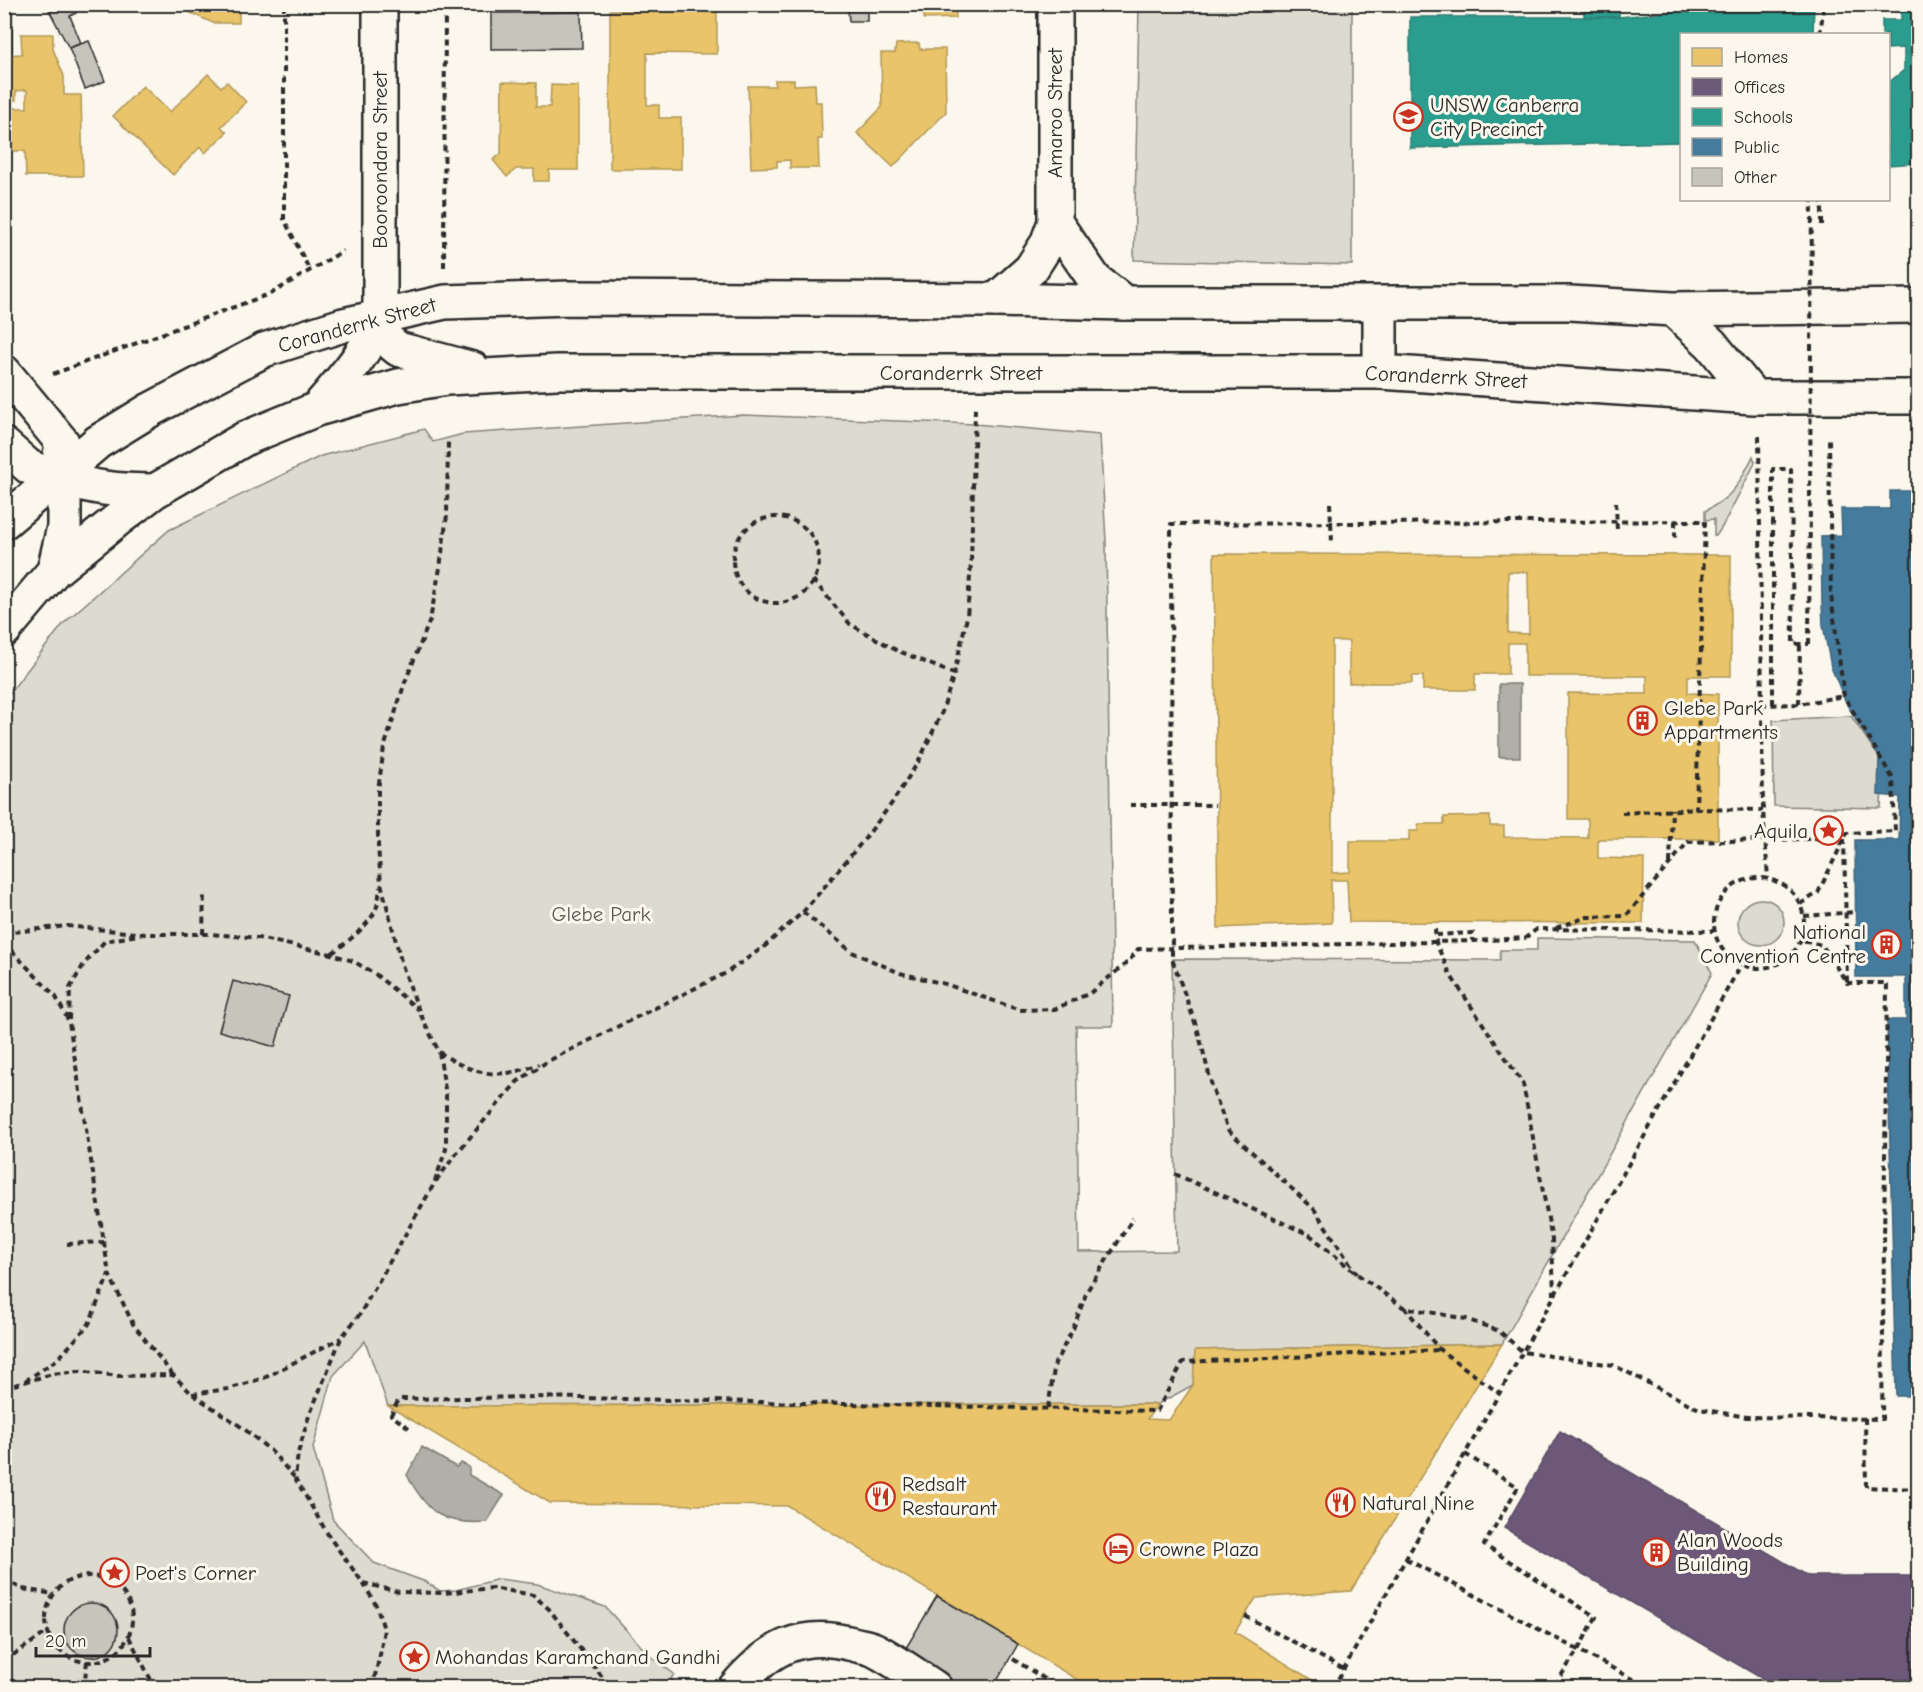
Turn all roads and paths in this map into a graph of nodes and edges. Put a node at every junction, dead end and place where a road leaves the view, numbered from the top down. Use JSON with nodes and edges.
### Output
{"nodes":[{"id":1,"x":284,"y":4,"type":"edge"},
{"id":2,"x":380,"y":4,"type":"edge"},
{"id":3,"x":445,"y":4,"type":"edge"},
{"id":4,"x":1055,"y":4,"type":"edge"},
{"id":5,"x":1824,"y":4,"type":"edge"},
{"id":6,"x":1821,"y":33,"type":"edge"},
{"id":7,"x":1812,"y":201,"type":"edge"},
{"id":8,"x":1822,"y":201,"type":"edge"},
{"id":9,"x":1055,"y":222,"type":"junction"},
{"id":10,"x":1822,"y":225,"type":"dead end"},
{"id":11,"x":380,"y":231,"type":"junction"},
{"id":12,"x":310,"y":271,"type":"junction"},
{"id":13,"x":444,"y":274,"type":"dead end"},
{"id":14,"x":996,"y":300,"type":"junction"},
{"id":15,"x":1125,"y":303,"type":"junction"},
{"id":16,"x":1380,"y":303,"type":"junction"},
{"id":17,"x":1918,"y":306,"type":"edge"},
{"id":18,"x":1673,"y":309,"type":"junction"},
{"id":19,"x":380,"y":316,"type":"junction"},
{"id":20,"x":4,"y":372,"type":"edge"},
{"id":21,"x":1380,"y":372,"type":"junction"},
{"id":22,"x":502,"y":375,"type":"junction"},
{"id":23,"x":47,"y":376,"type":"dead end"},
{"id":24,"x":1754,"y":397,"type":"junction"},
{"id":25,"x":1918,"y":397,"type":"edge"},
{"id":26,"x":316,"y":409,"type":"junction"},
{"id":27,"x":975,"y":424,"type":"dead end"},
{"id":28,"x":1759,"y":436,"type":"dead end"},
{"id":29,"x":1829,"y":438,"type":"dead end"},
{"id":30,"x":448,"y":439,"type":"dead end"},
{"id":31,"x":4,"y":445,"type":"edge"},
{"id":32,"x":57,"y":477,"type":"junction"},
{"id":33,"x":155,"y":491,"type":"junction"},
{"id":34,"x":1616,"y":502,"type":"dead end"},
{"id":35,"x":1330,"y":503,"type":"dead end"},
{"id":36,"x":1675,"y":521,"type":"junction"},
{"id":37,"x":4,"y":522,"type":"edge"},
{"id":38,"x":1617,"y":522,"type":"junction"},
{"id":39,"x":1332,"y":523,"type":"junction"},
{"id":40,"x":1617,"y":531,"type":"dead end"},
{"id":41,"x":1675,"y":538,"type":"dead end"},
{"id":42,"x":1332,"y":542,"type":"dead end"},
{"id":43,"x":54,"y":571,"type":"junction"},
{"id":44,"x":813,"y":580,"type":"junction"},
{"id":45,"x":4,"y":630,"type":"edge"},
{"id":46,"x":1800,"y":643,"type":"junction"},
{"id":47,"x":954,"y":674,"type":"junction"},
{"id":48,"x":1844,"y":696,"type":"junction"},
{"id":49,"x":1773,"y":704,"type":"junction"},
{"id":50,"x":1799,"y":704,"type":"junction"},
{"id":51,"x":1761,"y":705,"type":"junction"},
{"id":52,"x":1130,"y":804,"type":"dead end"},
{"id":53,"x":1173,"y":805,"type":"junction"},
{"id":54,"x":1215,"y":805,"type":"dead end"},
{"id":55,"x":1696,"y":808,"type":"junction"},
{"id":56,"x":1672,"y":809,"type":"junction"},
{"id":57,"x":1763,"y":810,"type":"junction"},
{"id":58,"x":1622,"y":813,"type":"dead end"},
{"id":59,"x":1844,"y":838,"type":"junction"},
{"id":60,"x":1765,"y":841,"type":"junction"},
{"id":61,"x":1670,"y":863,"type":"junction"},
{"id":62,"x":1768,"y":878,"type":"junction"},
{"id":63,"x":381,"y":883,"type":"junction"},
{"id":64,"x":204,"y":893,"type":"dead end"},
{"id":65,"x":1800,"y":904,"type":"junction"},
{"id":66,"x":803,"y":912,"type":"junction"},
{"id":67,"x":1846,"y":912,"type":"junction"},
{"id":68,"x":1856,"y":912,"type":"dead end"},
{"id":69,"x":1804,"y":916,"type":"junction"},
{"id":70,"x":1435,"y":928,"type":"dead end"},
{"id":71,"x":1552,"y":929,"type":"junction"},
{"id":72,"x":1713,"y":931,"type":"junction"},
{"id":73,"x":4,"y":933,"type":"edge"},
{"id":74,"x":145,"y":934,"type":"junction"},
{"id":75,"x":203,"y":934,"type":"junction"},
{"id":76,"x":1436,"y":935,"type":"junction"},
{"id":77,"x":1801,"y":940,"type":"junction"},
{"id":78,"x":1473,"y":941,"type":"junction"},
{"id":79,"x":4,"y":943,"type":"edge"},
{"id":80,"x":1436,"y":943,"type":"junction"},
{"id":81,"x":1172,"y":949,"type":"junction"},
{"id":82,"x":331,"y":954,"type":"junction"},
{"id":83,"x":1742,"y":965,"type":"junction"},
{"id":84,"x":1847,"y":983,"type":"junction"},
{"id":85,"x":419,"y":1011,"type":"junction"},
{"id":86,"x":69,"y":1022,"type":"junction"},
{"id":87,"x":439,"y":1052,"type":"junction"},
{"id":88,"x":548,"y":1061,"type":"junction"},
{"id":89,"x":1175,"y":1174,"type":"dead end"},
{"id":90,"x":434,"y":1184,"type":"junction"},
{"id":91,"x":1133,"y":1218,"type":"dead end"},
{"id":92,"x":104,"y":1242,"type":"junction"},
{"id":93,"x":67,"y":1244,"type":"dead end"},
{"id":94,"x":109,"y":1274,"type":"junction"},
{"id":95,"x":1357,"y":1274,"type":"junction"},
{"id":96,"x":1554,"y":1296,"type":"junction"},
{"id":97,"x":1403,"y":1307,"type":"junction"},
{"id":98,"x":341,"y":1338,"type":"junction"},
{"id":99,"x":1440,"y":1350,"type":"junction"},
{"id":100,"x":1523,"y":1352,"type":"junction"},
{"id":101,"x":173,"y":1375,"type":"junction"},
{"id":102,"x":20,"y":1384,"type":"junction"},
{"id":103,"x":4,"y":1388,"type":"edge"},
{"id":104,"x":1499,"y":1393,"type":"junction"},
{"id":105,"x":192,"y":1394,"type":"junction"},
{"id":106,"x":1048,"y":1408,"type":"junction"},
{"id":107,"x":1865,"y":1418,"type":"junction"},
{"id":108,"x":409,"y":1428,"type":"dead end"},
{"id":109,"x":1465,"y":1454,"type":"junction"},
{"id":110,"x":295,"y":1478,"type":"junction"},
{"id":111,"x":1918,"y":1489,"type":"edge"},
{"id":112,"x":1406,"y":1559,"type":"junction"},
{"id":113,"x":4,"y":1579,"type":"edge"},
{"id":114,"x":363,"y":1583,"type":"junction"},
{"id":115,"x":54,"y":1594,"type":"junction"},
{"id":116,"x":1245,"y":1616,"type":"dead end"},
{"id":117,"x":49,"y":1631,"type":"junction"},
{"id":118,"x":129,"y":1637,"type":"junction"},
{"id":119,"x":1578,"y":1650,"type":"junction"},
{"id":120,"x":1013,"y":1659,"type":"dead end"},
{"id":121,"x":4,"y":1661,"type":"edge"},
{"id":122,"x":87,"y":1661,"type":"junction"},
{"id":123,"x":1344,"y":1669,"type":"junction"},
{"id":124,"x":84,"y":1688,"type":"edge"},
{"id":125,"x":164,"y":1688,"type":"edge"},
{"id":126,"x":372,"y":1688,"type":"edge"},
{"id":127,"x":611,"y":1688,"type":"edge"},
{"id":128,"x":735,"y":1688,"type":"edge"},
{"id":129,"x":935,"y":1688,"type":"edge"},
{"id":130,"x":1059,"y":1688,"type":"edge"},
{"id":131,"x":1333,"y":1688,"type":"edge"},
{"id":132,"x":1553,"y":1688,"type":"edge"},
{"id":133,"x":1650,"y":1688,"type":"edge"}],
"edges":[{"from":1,"to":12,"type":"path"},
{"from":2,"to":11,"type":"main road","name":"Booroondara Street"},
{"from":3,"to":13,"type":"path"},
{"from":4,"to":9,"type":"main road","name":"Amaroo Street"},
{"from":5,"to":6,"type":"path"},
{"from":7,"to":46,"type":"path","bridge":true},
{"from":8,"to":10,"type":"path"},
{"from":9,"to":14,"type":"main road","name":"Amaroo Street"},
{"from":9,"to":15,"type":"main road"},
{"from":11,"to":12,"type":"path"},
{"from":11,"to":19,"type":"main road","name":"Booroondara Street"},
{"from":12,"to":23,"type":"path"},
{"from":14,"to":15,"type":"main road","name":"Coranderrk Street"},
{"from":14,"to":19,"type":"main road","name":"Coranderrk Street"},
{"from":15,"to":16,"type":"main road","name":"Coranderrk Street"},
{"from":16,"to":18,"type":"main road","name":"Coranderrk Street"},
{"from":16,"to":21,"type":"main road"},
{"from":17,"to":18,"type":"main road","name":"Coranderrk Street"},
{"from":18,"to":24,"type":"main road"},
{"from":19,"to":22,"type":"main road"},
{"from":19,"to":26,"type":"main road"},
{"from":19,"to":32,"type":"main road","name":"Coranderrk Street"},
{"from":20,"to":32,"type":"main road"},
{"from":21,"to":22,"type":"main road","name":"Coranderrk Street"},
{"from":21,"to":24,"type":"main road","name":"Coranderrk Street"},
{"from":22,"to":26,"type":"main road","name":"Coranderrk Street"},
{"from":24,"to":25,"type":"main road","name":"Coranderrk Street"},
{"from":26,"to":33,"type":"main road","name":"Coranderrk Street"},
{"from":27,"to":47,"type":"path"},
{"from":28,"to":51,"type":"path"},
{"from":29,"to":48,"type":"path"},
{"from":30,"to":63,"type":"path"},
{"from":31,"to":32,"type":"main road"},
{"from":32,"to":33,"type":"main road"},
{"from":32,"to":37,"type":"main road","name":"Coranderrk Street"},
{"from":32,"to":43,"type":"main road"},
{"from":33,"to":43,"type":"main road","name":"Coranderrk Street"},
{"from":34,"to":38,"type":"path"},
{"from":35,"to":39,"type":"path"},
{"from":36,"to":38,"type":"path"},
{"from":36,"to":41,"type":"path"},
{"from":36,"to":55,"type":"path"},
{"from":38,"to":39,"type":"path"},
{"from":38,"to":40,"type":"path"},
{"from":39,"to":42,"type":"path"},
{"from":39,"to":53,"type":"path"},
{"from":43,"to":45,"type":"main road","name":"Coranderrk Street"},
{"from":44,"to":44,"type":"path"},
{"from":44,"to":47,"type":"path"},
{"from":46,"to":49,"type":"path"},
{"from":46,"to":50,"type":"path"},
{"from":47,"to":66,"type":"path"},
{"from":48,"to":50,"type":"path"},
{"from":48,"to":59,"type":"path"},
{"from":49,"to":50,"type":"path"},
{"from":49,"to":51,"type":"path"},
{"from":51,"to":57,"type":"path"},
{"from":52,"to":53,"type":"path"},
{"from":53,"to":54,"type":"path"},
{"from":53,"to":81,"type":"path"},
{"from":55,"to":56,"type":"path"},
{"from":55,"to":57,"type":"path"},
{"from":56,"to":58,"type":"path"},
{"from":56,"to":61,"type":"path"},
{"from":57,"to":60,"type":"path"},
{"from":59,"to":60,"type":"path"},
{"from":59,"to":65,"type":"path"},
{"from":59,"to":67,"type":"path"},
{"from":60,"to":61,"type":"path"},
{"from":60,"to":62,"type":"path"},
{"from":61,"to":71,"type":"path"},
{"from":62,"to":65,"type":"path"},
{"from":62,"to":72,"type":"path"},
{"from":63,"to":82,"type":"path"},
{"from":63,"to":85,"type":"path"},
{"from":64,"to":75,"type":"path"},
{"from":65,"to":69,"type":"path"},
{"from":66,"to":81,"type":"path"},
{"from":66,"to":88,"type":"path"},
{"from":67,"to":68,"type":"path"},
{"from":67,"to":69,"type":"path"},
{"from":67,"to":84,"type":"path"},
{"from":69,"to":77,"type":"path"},
{"from":70,"to":76,"type":"path"},
{"from":71,"to":72,"type":"path"},
{"from":71,"to":78,"type":"path"},
{"from":72,"to":83,"type":"path"},
{"from":73,"to":74,"type":"path"},
{"from":74,"to":75,"type":"path"},
{"from":74,"to":86,"type":"path"},
{"from":75,"to":82,"type":"path"},
{"from":76,"to":78,"type":"path"},
{"from":76,"to":80,"type":"path"},
{"from":77,"to":83,"type":"path"},
{"from":77,"to":84,"type":"path"},
{"from":78,"to":80,"type":"path"},
{"from":79,"to":86,"type":"path"},
{"from":80,"to":81,"type":"path"},
{"from":80,"to":96,"type":"path"},
{"from":81,"to":95,"type":"path"},
{"from":82,"to":85,"type":"path"},
{"from":83,"to":96,"type":"path"},
{"from":84,"to":107,"type":"path"},
{"from":85,"to":87,"type":"path"},
{"from":86,"to":92,"type":"path"},
{"from":87,"to":88,"type":"path"},
{"from":87,"to":90,"type":"path"},
{"from":88,"to":90,"type":"path"},
{"from":89,"to":95,"type":"path"},
{"from":90,"to":98,"type":"path"},
{"from":91,"to":106,"type":"path"},
{"from":92,"to":93,"type":"path"},
{"from":92,"to":94,"type":"path"},
{"from":94,"to":101,"type":"path"},
{"from":94,"to":102,"type":"path"},
{"from":95,"to":97,"type":"path"},
{"from":96,"to":100,"type":"path"},
{"from":97,"to":99,"type":"path"},
{"from":97,"to":100,"type":"path"},
{"from":98,"to":105,"type":"path"},
{"from":98,"to":110,"type":"path"},
{"from":99,"to":104,"type":"path"},
{"from":99,"to":106,"type":"path"},
{"from":100,"to":104,"type":"path"},
{"from":100,"to":107,"type":"path"},
{"from":101,"to":102,"type":"path"},
{"from":101,"to":105,"type":"path"},
{"from":102,"to":103,"type":"path"},
{"from":104,"to":109,"type":"path"},
{"from":105,"to":110,"type":"path"},
{"from":106,"to":108,"type":"path"},
{"from":107,"to":111,"type":"path"},
{"from":109,"to":112,"type":"path"},
{"from":109,"to":119,"type":"path"},
{"from":110,"to":114,"type":"path"},
{"from":112,"to":119,"type":"path"},
{"from":112,"to":123,"type":"path"},
{"from":113,"to":115,"type":"path"},
{"from":114,"to":126,"type":"path"},
{"from":114,"to":127,"type":"path"},
{"from":115,"to":117,"type":"path"},
{"from":115,"to":118,"type":"path"},
{"from":116,"to":123,"type":"path"},
{"from":117,"to":121,"type":"path"},
{"from":117,"to":122,"type":"path"},
{"from":118,"to":122,"type":"path"},
{"from":118,"to":125,"type":"path"},
{"from":119,"to":132,"type":"path"},
{"from":119,"to":133,"type":"path"},
{"from":120,"to":130,"type":"path"},
{"from":122,"to":124,"type":"path"},
{"from":123,"to":131,"type":"path"},
{"from":128,"to":129,"type":"main road"}]}
